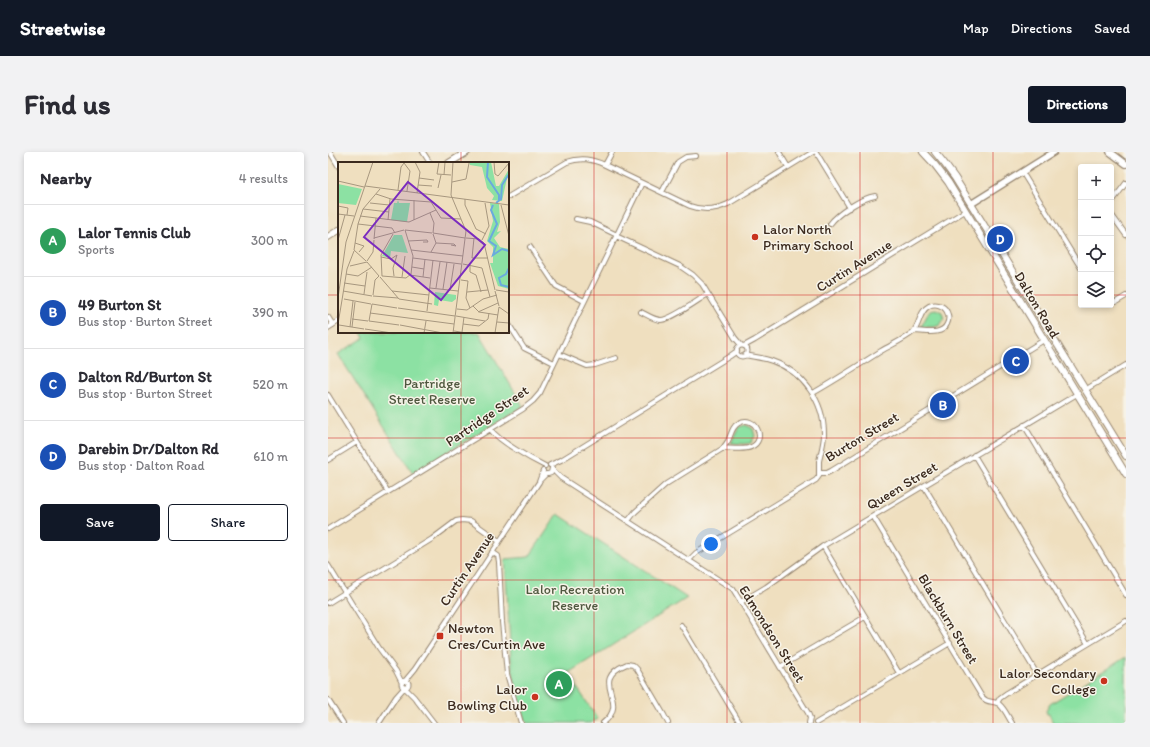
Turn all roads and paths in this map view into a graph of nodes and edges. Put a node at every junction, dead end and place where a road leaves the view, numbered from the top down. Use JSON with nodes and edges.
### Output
{"nodes":[{"id":1,"x":330,"y":152,"type":"edge"},
{"id":2,"x":423,"y":152,"type":"edge"},
{"id":3,"x":467,"y":152,"type":"edge"},
{"id":4,"x":612,"y":152,"type":"edge"},
{"id":5,"x":779,"y":152,"type":"edge"},
{"id":6,"x":813,"y":152,"type":"edge"},
{"id":7,"x":816,"y":152,"type":"edge"},
{"id":8,"x":923,"y":152,"type":"edge"},
{"id":9,"x":935,"y":152,"type":"edge"},
{"id":10,"x":1054,"y":152,"type":"edge"},
{"id":11,"x":1110,"y":152,"type":"edge"},
{"id":12,"x":696,"y":156,"type":"dead end"},
{"id":13,"x":429,"y":162,"type":"edge"},
{"id":14,"x":451,"y":162,"type":"edge"},
{"id":15,"x":1126,"y":164,"type":"edge"},
{"id":16,"x":338,"y":165,"type":"edge"},
{"id":17,"x":605,"y":165,"type":"junction"},
{"id":18,"x":788,"y":167,"type":"junction"},
{"id":19,"x":1022,"y":172,"type":"junction"},
{"id":20,"x":642,"y":183,"type":"junction"},
{"id":21,"x":1126,"y":183,"type":"edge"},
{"id":22,"x":662,"y":192,"type":"junction"},
{"id":23,"x":509,"y":196,"type":"edge"},
{"id":24,"x":875,"y":196,"type":"dead end"},
{"id":25,"x":1113,"y":200,"type":"edge"},
{"id":26,"x":971,"y":204,"type":"junction"},
{"id":27,"x":850,"y":208,"type":"junction"},
{"id":28,"x":965,"y":211,"type":"junction"},
{"id":29,"x":576,"y":218,"type":"dead end"},
{"id":30,"x":1114,"y":218,"type":"edge"},
{"id":31,"x":830,"y":224,"type":"dead end"},
{"id":32,"x":338,"y":231,"type":"edge"},
{"id":33,"x":616,"y":235,"type":"junction"},
{"id":34,"x":1126,"y":235,"type":"edge"},
{"id":35,"x":328,"y":237,"type":"edge"},
{"id":36,"x":530,"y":247,"type":"dead end"},
{"id":37,"x":1078,"y":263,"type":"edge"},
{"id":38,"x":708,"y":294,"type":"junction"},
{"id":39,"x":1126,"y":296,"type":"edge"},
{"id":40,"x":584,"y":301,"type":"junction"},
{"id":41,"x":1114,"y":302,"type":"edge"},
{"id":42,"x":641,"y":312,"type":"dead end"},
{"id":43,"x":328,"y":317,"type":"edge"},
{"id":44,"x":338,"y":322,"type":"edge"},
{"id":45,"x":509,"y":324,"type":"edge"},
{"id":46,"x":333,"y":325,"type":"junction"},
{"id":47,"x":328,"y":328,"type":"edge"},
{"id":48,"x":914,"y":331,"type":"junction"},
{"id":49,"x":1052,"y":335,"type":"junction"},
{"id":50,"x":1044,"y":340,"type":"junction"},
{"id":51,"x":743,"y":349,"type":"junction"},
{"id":52,"x":559,"y":354,"type":"junction"},
{"id":53,"x":730,"y":356,"type":"junction"},
{"id":54,"x":616,"y":358,"type":"dead end"},
{"id":55,"x":554,"y":363,"type":"junction"},
{"id":56,"x":1126,"y":365,"type":"edge"},
{"id":57,"x":1085,"y":390,"type":"junction"},
{"id":58,"x":813,"y":393,"type":"junction"},
{"id":59,"x":1077,"y":394,"type":"junction"},
{"id":60,"x":328,"y":395,"type":"edge"},
{"id":61,"x":1024,"y":425,"type":"junction"},
{"id":62,"x":490,"y":429,"type":"junction"},
{"id":63,"x":357,"y":442,"type":"junction"},
{"id":64,"x":722,"y":449,"type":"junction"},
{"id":65,"x":974,"y":455,"type":"junction"},
{"id":66,"x":1126,"y":456,"type":"edge"},
{"id":67,"x":328,"y":460,"type":"edge"},
{"id":68,"x":548,"y":470,"type":"junction"},
{"id":69,"x":819,"y":473,"type":"junction"},
{"id":70,"x":1126,"y":474,"type":"edge"},
{"id":71,"x":924,"y":486,"type":"junction"},
{"id":72,"x":388,"y":492,"type":"junction"},
{"id":73,"x":873,"y":516,"type":"junction"},
{"id":74,"x":628,"y":521,"type":"junction"},
{"id":75,"x":328,"y":529,"type":"edge"},
{"id":76,"x":500,"y":541,"type":"junction"},
{"id":77,"x":823,"y":546,"type":"junction"},
{"id":78,"x":492,"y":552,"type":"junction"},
{"id":79,"x":689,"y":560,"type":"junction"},
{"id":80,"x":328,"y":565,"type":"edge"},
{"id":81,"x":345,"y":593,"type":"junction"},
{"id":82,"x":1126,"y":595,"type":"edge"},
{"id":83,"x":741,"y":602,"type":"junction"},
{"id":84,"x":328,"y":603,"type":"edge"},
{"id":85,"x":865,"y":617,"type":"junction"},
{"id":86,"x":1126,"y":621,"type":"edge"},
{"id":87,"x":681,"y":625,"type":"dead end"},
{"id":88,"x":950,"y":643,"type":"junction"},
{"id":89,"x":1088,"y":644,"type":"junction"},
{"id":90,"x":780,"y":667,"type":"junction"},
{"id":91,"x":899,"y":673,"type":"junction"},
{"id":92,"x":1037,"y":674,"type":"junction"},
{"id":93,"x":405,"y":684,"type":"junction"},
{"id":94,"x":328,"y":700,"type":"edge"},
{"id":95,"x":997,"y":703,"type":"junction"},
{"id":96,"x":520,"y":722,"type":"edge"},
{"id":97,"x":342,"y":723,"type":"edge"},
{"id":98,"x":379,"y":723,"type":"edge"},
{"id":99,"x":434,"y":723,"type":"edge"},
{"id":100,"x":515,"y":723,"type":"edge"},
{"id":101,"x":603,"y":723,"type":"edge"},
{"id":102,"x":668,"y":723,"type":"edge"},
{"id":103,"x":740,"y":723,"type":"edge"},
{"id":104,"x":809,"y":723,"type":"edge"},
{"id":105,"x":816,"y":723,"type":"edge"},
{"id":106,"x":1012,"y":723,"type":"edge"}],
"edges":[{"from":1,"to":16,"type":"street"},
{"from":2,"to":13,"type":"street"},
{"from":3,"to":14,"type":"main road"},
{"from":4,"to":17,"type":"street"},
{"from":5,"to":18,"type":"street"},
{"from":6,"to":18,"type":"street"},
{"from":7,"to":27,"type":"street"},
{"from":8,"to":28,"type":"main road","name":"Dalton Road"},
{"from":9,"to":26,"type":"main road","name":"Dalton Road"},
{"from":10,"to":19,"type":"street"},
{"from":11,"to":15,"type":"street"},
{"from":12,"to":22,"type":"street"},
{"from":17,"to":20,"type":"street"},
{"from":17,"to":23,"type":"street"},
{"from":18,"to":22,"type":"street"},
{"from":19,"to":26,"type":"street"},
{"from":19,"to":37,"type":"street"},
{"from":20,"to":22,"type":"street"},
{"from":20,"to":33,"type":"street","name":"Partridge Street"},
{"from":21,"to":25,"type":"street"},
{"from":24,"to":27,"type":"street"},
{"from":26,"to":49,"type":"main road","name":"Dalton Road"},
{"from":27,"to":31,"type":"street"},
{"from":28,"to":50,"type":"main road","name":"Dalton Road"},
{"from":28,"to":51,"type":"street","name":"Curtin Avenue"},
{"from":29,"to":33,"type":"street"},
{"from":30,"to":34,"type":"street"},
{"from":32,"to":35,"type":"main road"},
{"from":33,"to":38,"type":"street"},
{"from":33,"to":40,"type":"street","name":"Partridge Street"},
{"from":36,"to":40,"type":"street"},
{"from":38,"to":42,"type":"street"},
{"from":38,"to":51,"type":"street"},
{"from":39,"to":41,"type":"street"},
{"from":40,"to":52,"type":"street","name":"Partridge Street"},
{"from":43,"to":46,"type":"street"},
{"from":44,"to":46,"type":"street"},
{"from":45,"to":55,"type":"street"},
{"from":46,"to":47,"type":"street"},
{"from":48,"to":48,"type":"street"},
{"from":48,"to":58,"type":"street"},
{"from":49,"to":50,"type":"main road","name":"Burton Street"},
{"from":49,"to":57,"type":"main road","name":"Dalton Road"},
{"from":50,"to":59,"type":"main road","name":"Dalton Road"},
{"from":50,"to":69,"type":"street","name":"Burton Street"},
{"from":51,"to":53,"type":"street","name":"Curtin Avenue"},
{"from":51,"to":53,"type":"street","name":"Curtin Avenue"},
{"from":51,"to":58,"type":"street","name":"Curtin Avenue"},
{"from":52,"to":54,"type":"street"},
{"from":52,"to":55,"type":"street","name":"Partridge Street"},
{"from":53,"to":68,"type":"street","name":"Curtin Avenue"},
{"from":55,"to":62,"type":"street","name":"Partridge Street"},
{"from":56,"to":57,"type":"street"},
{"from":57,"to":66,"type":"main road","name":"Dalton Road"},
{"from":58,"to":69,"type":"street","name":"Curtin Avenue"},
{"from":59,"to":61,"type":"street","name":"Queen Street"},
{"from":59,"to":70,"type":"main road","name":"Dalton Road"},
{"from":60,"to":63,"type":"street"},
{"from":61,"to":65,"type":"street","name":"Queen Street"},
{"from":61,"to":82,"type":"street"},
{"from":62,"to":68,"type":"street","name":"Edmondson Street"},
{"from":62,"to":72,"type":"street","name":"Partridge Street"},
{"from":63,"to":67,"type":"street"},
{"from":63,"to":72,"type":"street"},
{"from":64,"to":64,"type":"street"},
{"from":64,"to":74,"type":"street"},
{"from":65,"to":71,"type":"street","name":"Queen Street"},
{"from":65,"to":89,"type":"street"},
{"from":68,"to":74,"type":"street","name":"Edmondson Street"},
{"from":68,"to":76,"type":"street","name":"Curtin Avenue"},
{"from":69,"to":79,"type":"street","name":"Burton Street"},
{"from":71,"to":73,"type":"street","name":"Queen Street"},
{"from":71,"to":92,"type":"street"},
{"from":72,"to":75,"type":"street","name":"Partridge Street"},
{"from":73,"to":77,"type":"street","name":"Queen Street"},
{"from":73,"to":88,"type":"street","name":"Blackburn Street"},
{"from":74,"to":79,"type":"street","name":"Edmondson Street"},
{"from":76,"to":78,"type":"street","name":"Curtin Avenue"},
{"from":76,"to":81,"type":"street"},
{"from":77,"to":83,"type":"street","name":"Queen Street"},
{"from":77,"to":85,"type":"street"},
{"from":78,"to":93,"type":"street","name":"Curtin Avenue"},
{"from":78,"to":96,"type":"street"},
{"from":79,"to":83,"type":"street","name":"Edmondson Street"},
{"from":80,"to":81,"type":"street"},
{"from":81,"to":84,"type":"street"},
{"from":81,"to":93,"type":"street"},
{"from":83,"to":90,"type":"street","name":"Edmondson Street"},
{"from":85,"to":90,"type":"street"},
{"from":85,"to":91,"type":"street"},
{"from":86,"to":89,"type":"street"},
{"from":87,"to":103,"type":"street"},
{"from":88,"to":91,"type":"street"},
{"from":88,"to":95,"type":"street","name":"Blackburn Street"},
{"from":89,"to":92,"type":"street"},
{"from":90,"to":104,"type":"street","name":"Edmondson Street"},
{"from":91,"to":105,"type":"street"},
{"from":92,"to":95,"type":"street"},
{"from":93,"to":98,"type":"street","name":"Curtin Avenue"},
{"from":93,"to":99,"type":"street"},
{"from":94,"to":97,"type":"street"},
{"from":95,"to":106,"type":"street","name":"Blackburn Street"},
{"from":96,"to":100,"type":"street"},
{"from":101,"to":102,"type":"street"}]}
